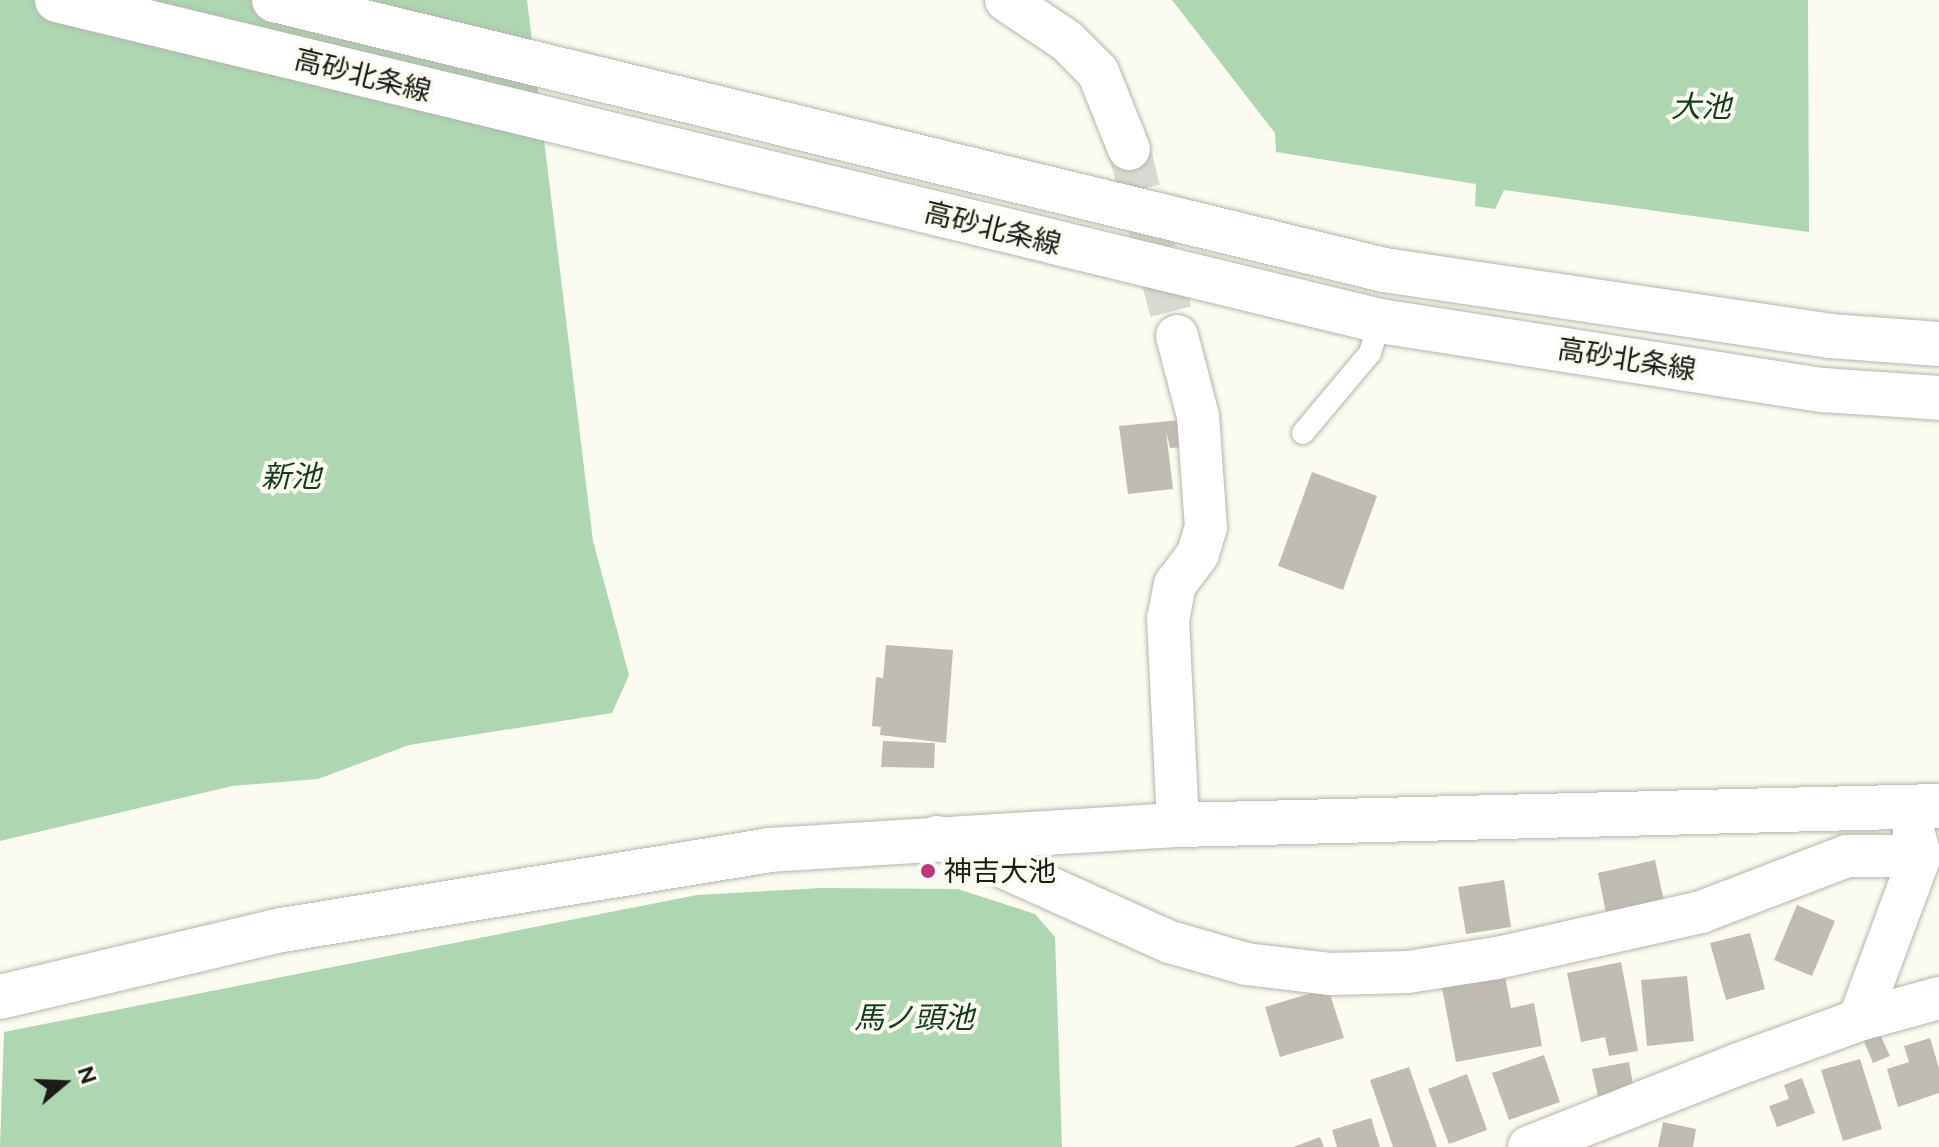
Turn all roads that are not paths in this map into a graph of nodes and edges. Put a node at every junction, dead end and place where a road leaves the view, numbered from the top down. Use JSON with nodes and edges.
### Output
{"nodes":[{"id":1,"x":57,"y":0,"type":"edge"},
{"id":2,"x":274,"y":0,"type":"edge"},
{"id":3,"x":1006,"y":0,"type":"edge"},
{"id":4,"x":1129,"y":149,"type":"tunnel mouth"},
{"id":5,"x":1380,"y":321,"type":"junction"},
{"id":6,"x":1177,"y":336,"type":"tunnel mouth"},
{"id":7,"x":1939,"y":344,"type":"edge"},
{"id":8,"x":1939,"y":398,"type":"edge"},
{"id":9,"x":1303,"y":433,"type":"dead end"},
{"id":10,"x":1924,"y":806,"type":"edge"},
{"id":11,"x":1178,"y":825,"type":"junction"},
{"id":12,"x":937,"y":837,"type":"junction"},
{"id":13,"x":1920,"y":856,"type":"junction"},
{"id":14,"x":0,"y":997,"type":"edge"},
{"id":15,"x":1939,"y":998,"type":"edge"},
{"id":16,"x":1859,"y":1020,"type":"junction"},
{"id":17,"x":1611,"y":1131,"type":"edge"},
{"id":18,"x":1529,"y":1147,"type":"edge"}],
"edges":[{"from":1,"to":5,"type":"main road","name":"高砂北条線"},
{"from":2,"to":7,"type":"main road","name":"高砂北条線"},
{"from":3,"to":4,"type":"street"},
{"from":5,"to":8,"type":"main road","name":"高砂北条線"},
{"from":5,"to":9,"type":"lane"},
{"from":6,"to":11,"type":"street"},
{"from":10,"to":11,"type":"main road"},
{"from":10,"to":13,"type":"street"},
{"from":11,"to":12,"type":"main road"},
{"from":12,"to":13,"type":"street"},
{"from":12,"to":14,"type":"main road"},
{"from":13,"to":16,"type":"street"},
{"from":15,"to":16,"type":"street"},
{"from":16,"to":17,"type":"street"},
{"from":17,"to":18,"type":"street"}]}
